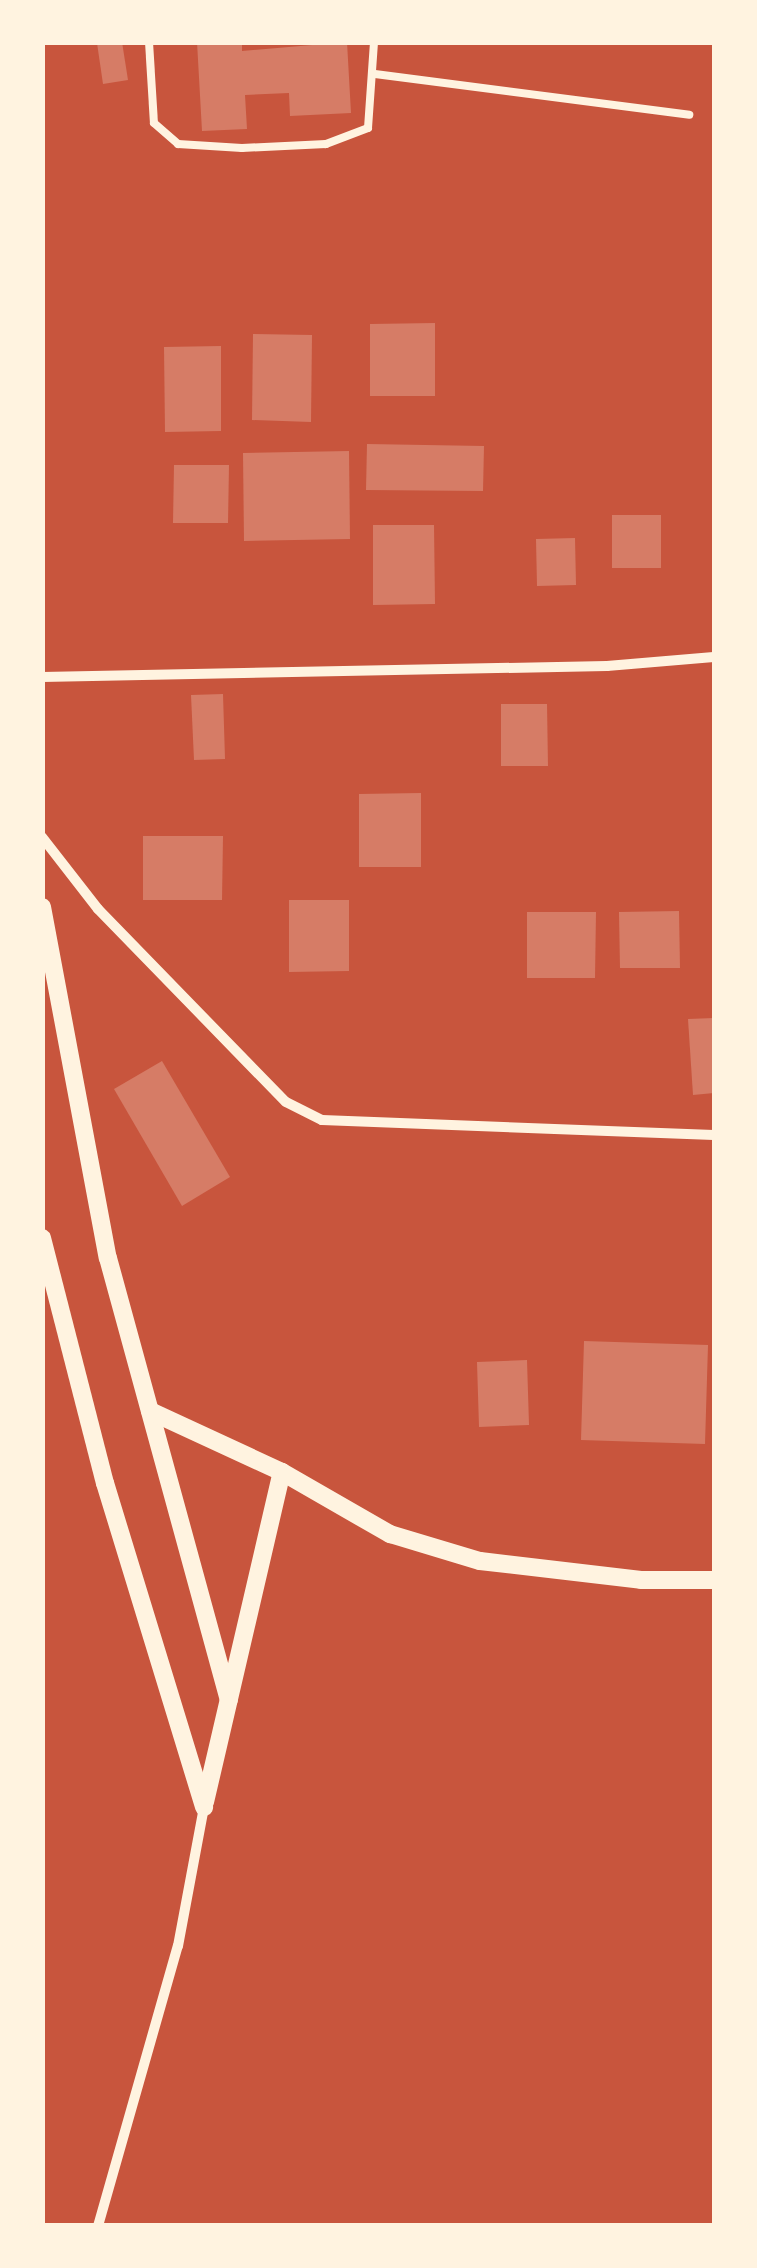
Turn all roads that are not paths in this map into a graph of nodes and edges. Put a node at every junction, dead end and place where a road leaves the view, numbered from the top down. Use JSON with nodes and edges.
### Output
{"nodes":[{"id":1,"x":148,"y":42,"type":"edge"},
{"id":2,"x":374,"y":42,"type":"edge"},
{"id":3,"x":375,"y":74,"type":"junction"},
{"id":4,"x":689,"y":115,"type":"dead end"},
{"id":5,"x":714,"y":656,"type":"edge"},
{"id":6,"x":42,"y":677,"type":"edge"},
{"id":7,"x":42,"y":837,"type":"edge"},
{"id":8,"x":42,"y":907,"type":"edge"},
{"id":9,"x":714,"y":1135,"type":"edge"},
{"id":10,"x":42,"y":1238,"type":"edge"},
{"id":11,"x":150,"y":1411,"type":"junction"},
{"id":12,"x":282,"y":1472,"type":"junction"},
{"id":13,"x":714,"y":1580,"type":"edge"},
{"id":14,"x":229,"y":1700,"type":"junction"},
{"id":15,"x":204,"y":1807,"type":"junction"},
{"id":16,"x":98,"y":2226,"type":"edge"}],
"edges":[{"from":1,"to":3,"type":"lane"},
{"from":2,"to":3,"type":"lane"},
{"from":3,"to":4,"type":"lane"},
{"from":5,"to":6,"type":"street"},
{"from":7,"to":9,"type":"street"},
{"from":8,"to":11,"type":"street"},
{"from":10,"to":15,"type":"street"},
{"from":11,"to":12,"type":"street"},
{"from":11,"to":14,"type":"street"},
{"from":12,"to":13,"type":"street"},
{"from":12,"to":14,"type":"street"},
{"from":14,"to":15,"type":"street"},
{"from":15,"to":16,"type":"street"}]}
